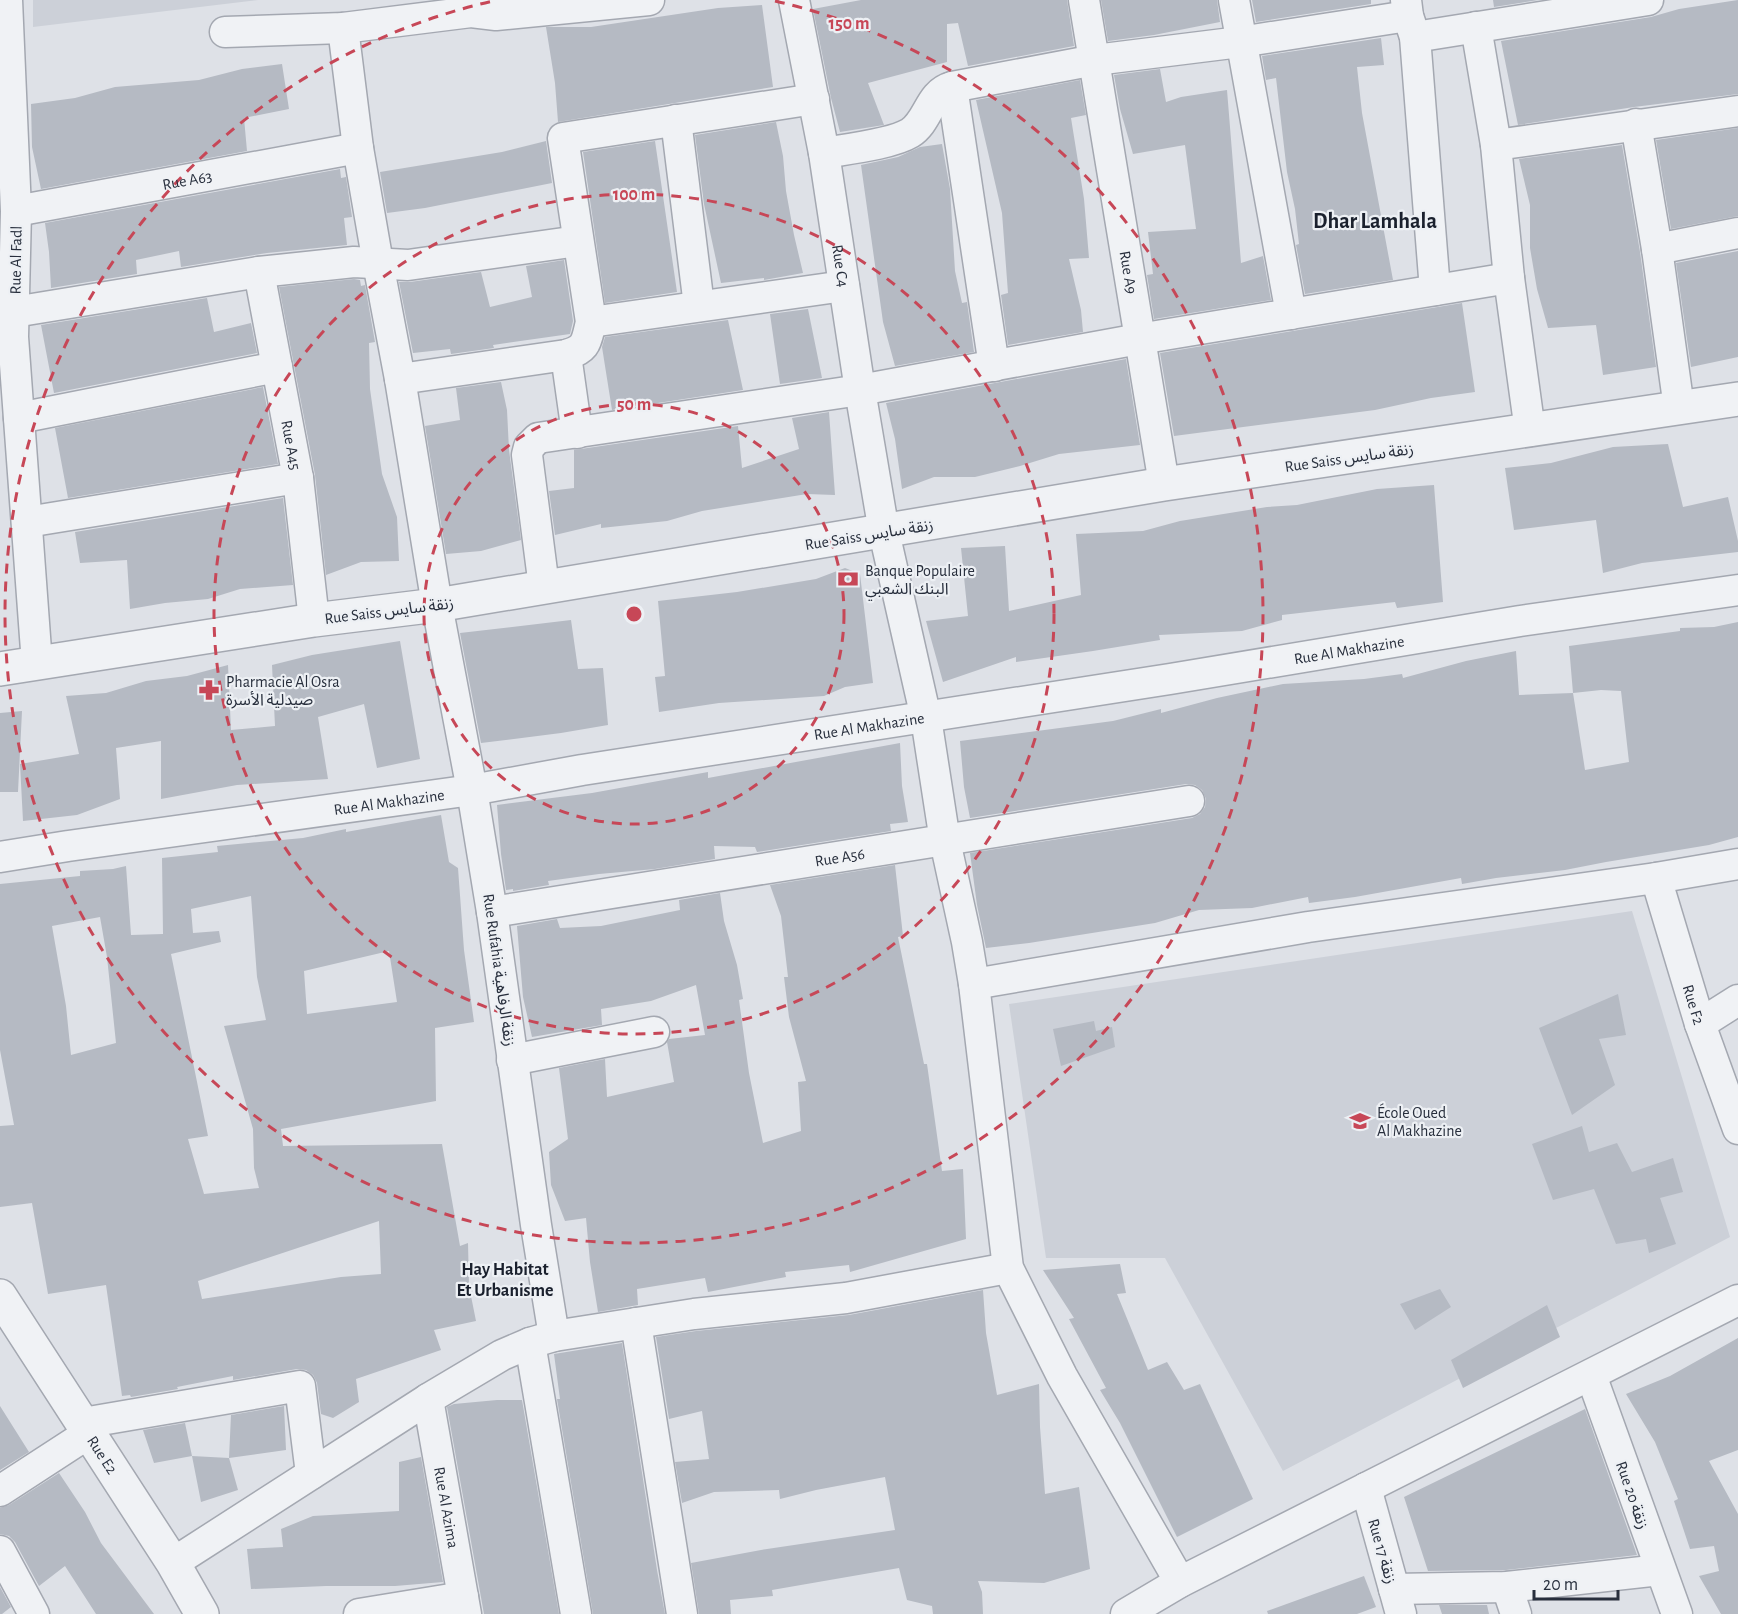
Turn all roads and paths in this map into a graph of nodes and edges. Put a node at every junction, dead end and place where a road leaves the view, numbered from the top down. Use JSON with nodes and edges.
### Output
{"nodes":[{"id":1,"x":7,"y":0,"type":"edge"},
{"id":2,"x":649,"y":0,"type":"edge"},
{"id":3,"x":794,"y":0,"type":"edge"},
{"id":4,"x":1084,"y":0,"type":"edge"},
{"id":5,"x":1234,"y":0,"type":"edge"},
{"id":6,"x":1648,"y":0,"type":"edge"},
{"id":7,"x":1410,"y":18,"type":"edge"},
{"id":8,"x":1476,"y":27,"type":"junction"},
{"id":9,"x":343,"y":28,"type":"junction"},
{"id":10,"x":225,"y":32,"type":"dead end"},
{"id":11,"x":1240,"y":42,"type":"junction"},
{"id":12,"x":1095,"y":60,"type":"junction"},
{"id":13,"x":4,"y":71,"type":"edge"},
{"id":14,"x":952,"y":87,"type":"junction"},
{"id":15,"x":814,"y":99,"type":"junction"},
{"id":16,"x":1738,"y":111,"type":"edge"},
{"id":17,"x":676,"y":120,"type":"junction"},
{"id":18,"x":1636,"y":124,"type":"junction"},
{"id":19,"x":1496,"y":145,"type":"junction"},
{"id":20,"x":358,"y":148,"type":"junction"},
{"id":21,"x":824,"y":153,"type":"junction"},
{"id":22,"x":10,"y":198,"type":"edge"},
{"id":23,"x":1738,"y":233,"type":"edge"},
{"id":24,"x":579,"y":241,"type":"junction"},
{"id":25,"x":1657,"y":249,"type":"junction"},
{"id":26,"x":378,"y":263,"type":"junction"},
{"id":27,"x":259,"y":272,"type":"junction"},
{"id":28,"x":1509,"y":278,"type":"junction"},
{"id":29,"x":844,"y":286,"type":"junction"},
{"id":30,"x":1435,"y":290,"type":"junction"},
{"id":31,"x":699,"y":306,"type":"junction"},
{"id":32,"x":14,"y":312,"type":"junction"},
{"id":33,"x":1291,"y":314,"type":"junction"},
{"id":34,"x":591,"y":322,"type":"junction"},
{"id":35,"x":1139,"y":339,"type":"junction"},
{"id":36,"x":566,"y":355,"type":"junction"},
{"id":37,"x":994,"y":366,"type":"junction"},
{"id":38,"x":277,"y":367,"type":"junction"},
{"id":39,"x":400,"y":379,"type":"junction"},
{"id":40,"x":860,"y":390,"type":"junction"},
{"id":41,"x":1738,"y":399,"type":"edge"},
{"id":42,"x":1679,"y":408,"type":"junction"},
{"id":43,"x":19,"y":418,"type":"junction"},
{"id":44,"x":1530,"y":431,"type":"junction"},
{"id":45,"x":578,"y":433,"type":"junction"},
{"id":46,"x":298,"y":478,"type":"junction"},
{"id":47,"x":1164,"y":484,"type":"junction"},
{"id":48,"x":27,"y":522,"type":"junction"},
{"id":49,"x":884,"y":532,"type":"junction"},
{"id":50,"x":544,"y":587,"type":"junction"},
{"id":51,"x":1738,"y":590,"type":"edge"},
{"id":52,"x":436,"y":605,"type":"junction"},
{"id":53,"x":314,"y":620,"type":"junction"},
{"id":54,"x":37,"y":664,"type":"junction"},
{"id":55,"x":0,"y":669,"type":"edge"},
{"id":56,"x":926,"y":718,"type":"junction"},
{"id":57,"x":472,"y":789,"type":"junction"},
{"id":58,"x":1190,"y":801,"type":"dead end"},
{"id":59,"x":945,"y":841,"type":"junction"},
{"id":60,"x":0,"y":857,"type":"edge"},
{"id":61,"x":1738,"y":864,"type":"edge"},
{"id":62,"x":1656,"y":878,"type":"junction"},
{"id":63,"x":492,"y":912,"type":"junction"},
{"id":64,"x":974,"y":984,"type":"junction"},
{"id":65,"x":1738,"y":1000,"type":"edge"},
{"id":66,"x":1700,"y":1024,"type":"junction"},
{"id":67,"x":654,"y":1032,"type":"dead end"},
{"id":68,"x":512,"y":1060,"type":"junction"},
{"id":69,"x":1738,"y":1129,"type":"edge"},
{"id":70,"x":1008,"y":1268,"type":"junction"},
{"id":71,"x":0,"y":1296,"type":"edge"},
{"id":72,"x":1738,"y":1300,"type":"edge"},
{"id":73,"x":636,"y":1323,"type":"junction"},
{"id":74,"x":542,"y":1340,"type":"junction"},
{"id":75,"x":1591,"y":1375,"type":"junction"},
{"id":76,"x":428,"y":1399,"type":"junction"},
{"id":77,"x":86,"y":1428,"type":"junction"},
{"id":78,"x":311,"y":1474,"type":"junction"},
{"id":79,"x":1366,"y":1488,"type":"junction"},
{"id":80,"x":0,"y":1491,"type":"edge"},
{"id":81,"x":0,"y":1551,"type":"edge"},
{"id":82,"x":173,"y":1563,"type":"junction"},
{"id":83,"x":1660,"y":1570,"type":"junction"},
{"id":84,"x":1180,"y":1582,"type":"junction"},
{"id":85,"x":1512,"y":1600,"type":"edge"},
{"id":86,"x":1398,"y":1601,"type":"edge"},
{"id":87,"x":464,"y":1606,"type":"edge"},
{"id":88,"x":34,"y":1614,"type":"edge"},
{"id":89,"x":202,"y":1614,"type":"edge"},
{"id":90,"x":359,"y":1614,"type":"edge"},
{"id":91,"x":576,"y":1614,"type":"edge"},
{"id":92,"x":682,"y":1614,"type":"edge"},
{"id":93,"x":1126,"y":1614,"type":"edge"},
{"id":94,"x":1677,"y":1614,"type":"edge"}],
"edges":[{"from":1,"to":13,"type":"street","name":"Rue Al Fadl"},
{"from":2,"to":9,"type":"street"},
{"from":3,"to":15,"type":"street","name":"Rue C4"},
{"from":4,"to":12,"type":"street","name":"Rue A9"},
{"from":5,"to":11,"type":"street"},
{"from":6,"to":8,"type":"street"},
{"from":7,"to":8,"type":"street"},
{"from":7,"to":11,"type":"street"},
{"from":7,"to":30,"type":"street"},
{"from":8,"to":19,"type":"street"},
{"from":9,"to":10,"type":"street"},
{"from":9,"to":20,"type":"street","name":"Rue Rufahia زنقة الرفاهية"},
{"from":11,"to":12,"type":"street"},
{"from":11,"to":33,"type":"street"},
{"from":12,"to":14,"type":"street"},
{"from":12,"to":35,"type":"street","name":"Rue A9"},
{"from":13,"to":22,"type":"street","name":"Rue Al Fadl"},
{"from":14,"to":21,"type":"street"},
{"from":14,"to":37,"type":"street"},
{"from":15,"to":17,"type":"street"},
{"from":15,"to":21,"type":"street","name":"Rue C4"},
{"from":16,"to":18,"type":"street"},
{"from":17,"to":24,"type":"street"},
{"from":17,"to":31,"type":"street"},
{"from":18,"to":19,"type":"street"},
{"from":18,"to":25,"type":"street"},
{"from":19,"to":28,"type":"street"},
{"from":20,"to":22,"type":"street","name":"Rue A63"},
{"from":20,"to":26,"type":"street","name":"Rue Rufahia زنقة الرفاهية"},
{"from":21,"to":29,"type":"street","name":"Rue C4"},
{"from":22,"to":32,"type":"street","name":"Rue Al Fadl"},
{"from":23,"to":25,"type":"street"},
{"from":24,"to":26,"type":"street"},
{"from":24,"to":34,"type":"street"},
{"from":25,"to":42,"type":"street"},
{"from":26,"to":27,"type":"street"},
{"from":26,"to":39,"type":"street","name":"Rue Rufahia زنقة الرفاهية"},
{"from":27,"to":32,"type":"street"},
{"from":27,"to":38,"type":"street","name":"Rue A45"},
{"from":28,"to":30,"type":"street"},
{"from":28,"to":44,"type":"street"},
{"from":29,"to":31,"type":"street"},
{"from":29,"to":40,"type":"street","name":"Rue C4"},
{"from":30,"to":33,"type":"street"},
{"from":31,"to":34,"type":"street"},
{"from":32,"to":43,"type":"street","name":"Rue Al Fadl"},
{"from":33,"to":35,"type":"street"},
{"from":34,"to":36,"type":"street"},
{"from":35,"to":37,"type":"street"},
{"from":35,"to":47,"type":"street","name":"Rue A9"},
{"from":36,"to":39,"type":"street"},
{"from":36,"to":45,"type":"street"},
{"from":37,"to":40,"type":"street"},
{"from":38,"to":43,"type":"street"},
{"from":38,"to":46,"type":"street","name":"Rue A45"},
{"from":39,"to":52,"type":"street","name":"Rue Rufahia زنقة الرفاهية"},
{"from":40,"to":45,"type":"street"},
{"from":40,"to":49,"type":"street","name":"Rue C4"},
{"from":41,"to":42,"type":"street","name":"Rue Saiss زنقة سايس"},
{"from":42,"to":44,"type":"street","name":"Rue Saiss زنقة سايس"},
{"from":43,"to":48,"type":"street","name":"Rue Al Fadl"},
{"from":44,"to":47,"type":"street","name":"Rue Saiss زنقة سايس"},
{"from":45,"to":50,"type":"street"},
{"from":46,"to":48,"type":"street"},
{"from":46,"to":53,"type":"street","name":"Rue A45"},
{"from":47,"to":49,"type":"street","name":"Rue Saiss زنقة سايس"},
{"from":48,"to":54,"type":"street","name":"Rue Al Fadl"},
{"from":49,"to":50,"type":"street","name":"Rue Saiss زنقة سايس"},
{"from":49,"to":56,"type":"street","name":"Rue C4"},
{"from":50,"to":52,"type":"street","name":"Rue Saiss زنقة سايس"},
{"from":51,"to":56,"type":"street","name":"Rue Al Makhazine"},
{"from":52,"to":53,"type":"street","name":"Rue Saiss زنقة سايس"},
{"from":52,"to":57,"type":"street","name":"Rue Rufahia زنقة الرفاهية"},
{"from":53,"to":54,"type":"street","name":"Rue Saiss زنقة سايس"},
{"from":54,"to":55,"type":"street","name":"Rue Saiss زنقة سايس"},
{"from":56,"to":57,"type":"street","name":"Rue Al Makhazine"},
{"from":56,"to":59,"type":"street","name":"Rue C4"},
{"from":57,"to":60,"type":"street","name":"Rue Al Makhazine"},
{"from":57,"to":63,"type":"street","name":"Rue Rufahia زنقة الرفاهية"},
{"from":58,"to":59,"type":"street","name":"Rue A56"},
{"from":59,"to":63,"type":"street","name":"Rue A56"},
{"from":59,"to":64,"type":"street","name":"Rue C4"},
{"from":61,"to":62,"type":"street"},
{"from":62,"to":64,"type":"street"},
{"from":62,"to":66,"type":"street","name":"Rue F2"},
{"from":63,"to":68,"type":"street","name":"Rue Rufahia زنقة الرفاهية"},
{"from":64,"to":70,"type":"street","name":"Rue C4"},
{"from":65,"to":66,"type":"street"},
{"from":66,"to":69,"type":"street","name":"Rue F2"},
{"from":67,"to":68,"type":"street"},
{"from":68,"to":74,"type":"street","name":"Rue Rufahia زنقة الرفاهية"},
{"from":70,"to":73,"type":"street"},
{"from":70,"to":84,"type":"street","name":"Rue C4"},
{"from":71,"to":77,"type":"street","name":"Rue E2"},
{"from":72,"to":75,"type":"street"},
{"from":73,"to":74,"type":"street"},
{"from":73,"to":92,"type":"street"},
{"from":74,"to":76,"type":"street"},
{"from":74,"to":91,"type":"street","name":"Rue Rufahia زنقة الرفاهية"},
{"from":75,"to":79,"type":"street"},
{"from":75,"to":83,"type":"street","name":"Rue 20 زنقة"},
{"from":76,"to":78,"type":"street"},
{"from":76,"to":87,"type":"street","name":"Rue Al Azima"},
{"from":77,"to":78,"type":"street"},
{"from":77,"to":80,"type":"street"},
{"from":77,"to":82,"type":"street","name":"Rue E2"},
{"from":78,"to":82,"type":"street"},
{"from":79,"to":84,"type":"street"},
{"from":79,"to":86,"type":"street","name":"Rue 17 زنقة"},
{"from":81,"to":88,"type":"street"},
{"from":82,"to":89,"type":"street","name":"Rue E2"},
{"from":83,"to":85,"type":"street"},
{"from":83,"to":94,"type":"street","name":"Rue 20 زنقة"},
{"from":84,"to":93,"type":"street"},
{"from":85,"to":86,"type":"street"},
{"from":87,"to":90,"type":"street"}]}
